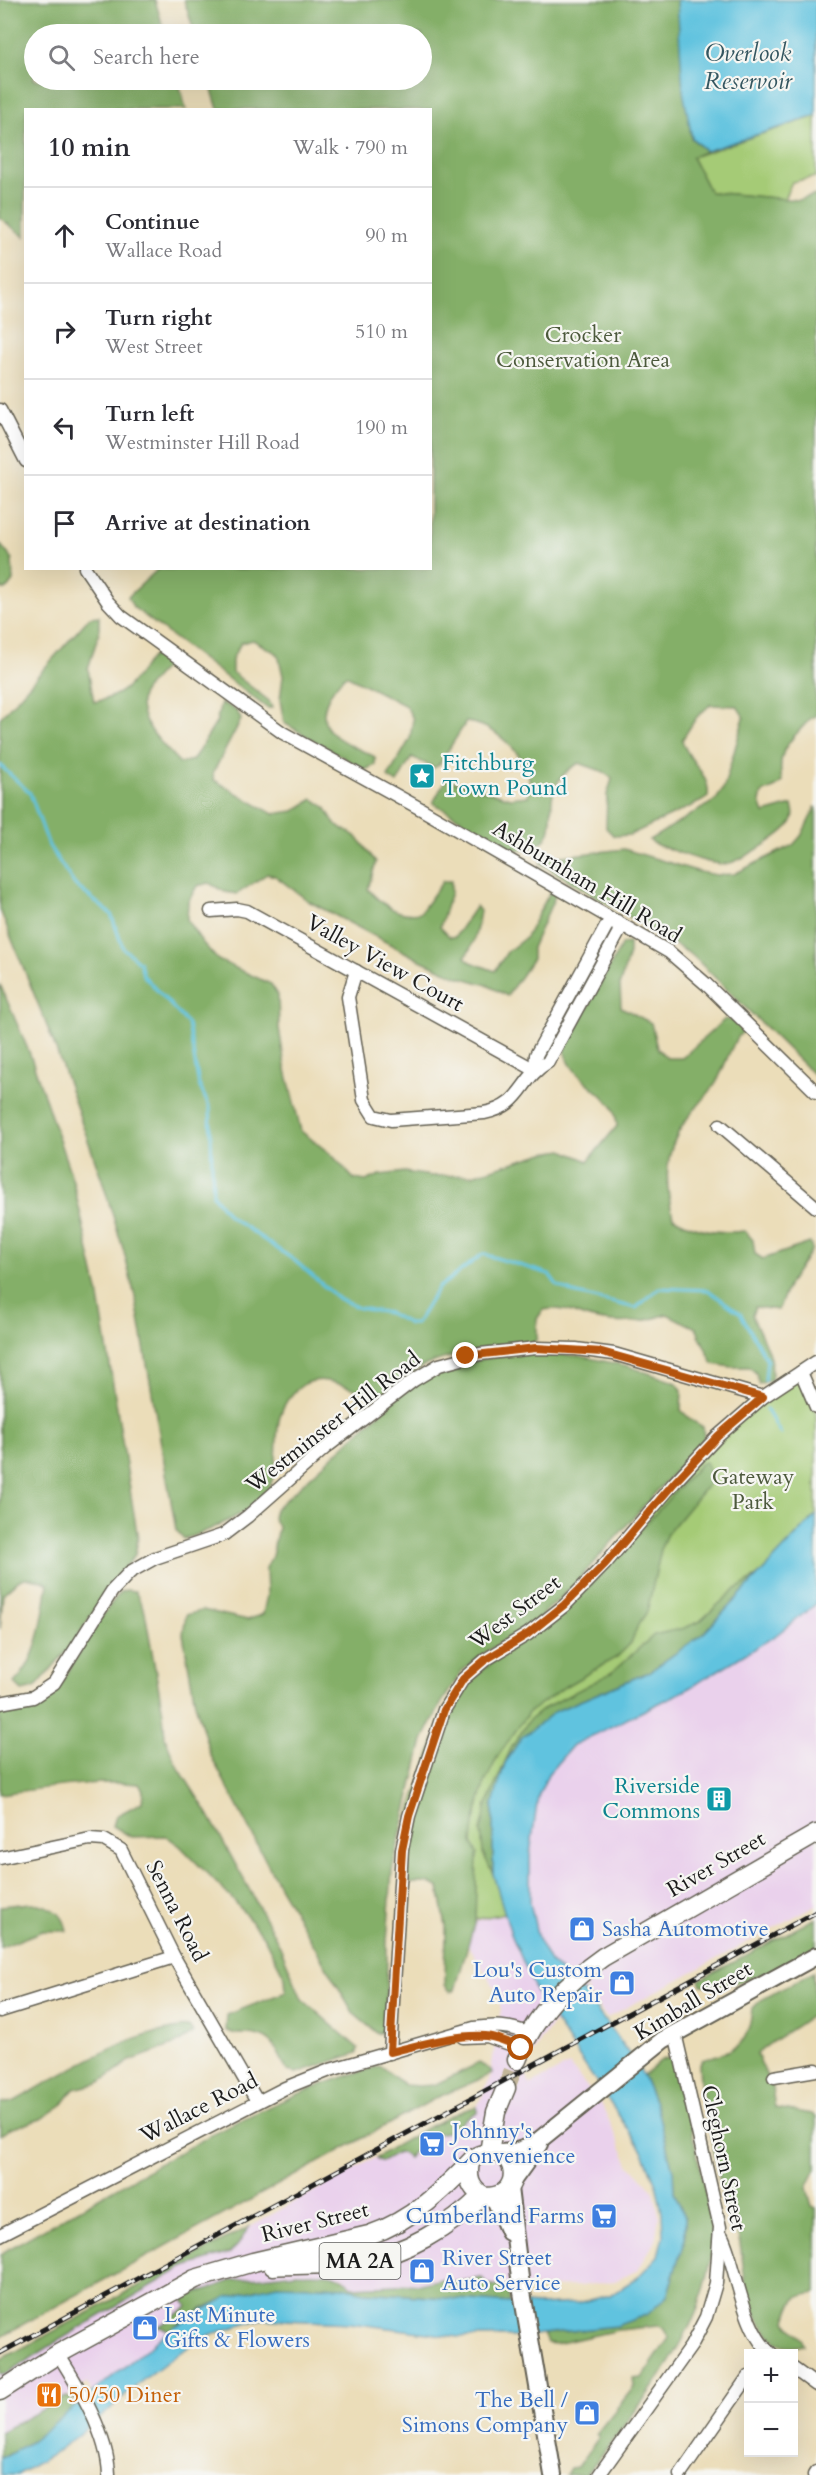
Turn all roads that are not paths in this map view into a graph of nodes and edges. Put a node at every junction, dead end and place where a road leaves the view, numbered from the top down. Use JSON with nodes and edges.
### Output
{"nodes":[{"id":1,"x":0,"y":410,"type":"edge"},
{"id":2,"x":24,"y":457,"type":"edge"},
{"id":3,"x":86,"y":570,"type":"edge"},
{"id":4,"x":211,"y":911,"type":"dead end"},
{"id":5,"x":617,"y":921,"type":"junction"},
{"id":6,"x":356,"y":971,"type":"junction"},
{"id":7,"x":535,"y":1070,"type":"junction"},
{"id":8,"x":816,"y":1092,"type":"edge"},
{"id":9,"x":720,"y":1125,"type":"dead end"},
{"id":10,"x":816,"y":1208,"type":"edge"},
{"id":11,"x":816,"y":1362,"type":"edge"},
{"id":12,"x":801,"y":1372,"type":"junction"},
{"id":13,"x":763,"y":1397,"type":"junction"},
{"id":14,"x":816,"y":1407,"type":"edge"},
{"id":15,"x":0,"y":1703,"type":"edge"},
{"id":16,"x":816,"y":1834,"type":"edge"},
{"id":17,"x":0,"y":1858,"type":"edge"},
{"id":18,"x":816,"y":1956,"type":"edge"},
{"id":19,"x":174,"y":1957,"type":"junction"},
{"id":20,"x":0,"y":2011,"type":"edge"},
{"id":21,"x":675,"y":2032,"type":"junction"},
{"id":22,"x":522,"y":2047,"type":"joint"},
{"id":23,"x":390,"y":2052,"type":"junction"},
{"id":24,"x":816,"y":2070,"type":"edge"},
{"id":25,"x":774,"y":2078,"type":"dead end"},
{"id":26,"x":506,"y":2088,"type":"tunnel mouth"},
{"id":27,"x":257,"y":2101,"type":"junction"},
{"id":28,"x":543,"y":2138,"type":"junction"},
{"id":29,"x":470,"y":2163,"type":"junction"},
{"id":30,"x":500,"y":2176,"type":"junction"},
{"id":31,"x":0,"y":2235,"type":"edge"},
{"id":32,"x":721,"y":2235,"type":"junction"},
{"id":33,"x":220,"y":2271,"type":"junction"},
{"id":34,"x":766,"y":2349,"type":"edge"},
{"id":35,"x":58,"y":2354,"type":"junction"},
{"id":36,"x":798,"y":2372,"type":"edge"},
{"id":37,"x":744,"y":2383,"type":"edge"},
{"id":38,"x":816,"y":2385,"type":"edge"},
{"id":39,"x":0,"y":2391,"type":"edge"},
{"id":40,"x":109,"y":2475,"type":"edge"},
{"id":41,"x":553,"y":2475,"type":"edge"},
{"id":42,"x":599,"y":2475,"type":"edge"},
{"id":43,"x":680,"y":2475,"type":"edge"}],
"edges":[{"from":1,"to":2,"type":"street"},
{"from":3,"to":5,"type":"street","name":"Ashburnham Hill Road"},
{"from":4,"to":6,"type":"street","name":"Valley View Court"},
{"from":5,"to":7,"type":"street"},
{"from":5,"to":8,"type":"street","name":"Ashburnham Hill Road"},
{"from":6,"to":7,"type":"street","name":"Valley View Court"},
{"from":6,"to":7,"type":"street"},
{"from":9,"to":10,"type":"street"},
{"from":11,"to":12,"type":"street","name":"West Street"},
{"from":12,"to":13,"type":"street","name":"West Street"},
{"from":12,"to":14,"type":"street"},
{"from":13,"to":15,"type":"street","name":"Westminster Hill Road"},
{"from":13,"to":23,"type":"street","name":"West Street"},
{"from":16,"to":22,"type":"highway","name":"River Street"},
{"from":17,"to":19,"type":"street","name":"Senna Road"},
{"from":18,"to":21,"type":"main road","name":"Kimball Street","number":"MA 2A"},
{"from":19,"to":20,"type":"street"},
{"from":19,"to":27,"type":"street","name":"Senna Road"},
{"from":21,"to":28,"type":"main road","name":"Kimball Street","number":"MA 2A"},
{"from":21,"to":32,"type":"street","name":"Cleghorn Street"},
{"from":22,"to":23,"type":"street","name":"Wallace Road"},
{"from":23,"to":27,"type":"street","name":"Wallace Road"},
{"from":24,"to":25,"type":"street"},
{"from":26,"to":30,"type":"highway"},
{"from":27,"to":31,"type":"street","name":"Wallace Road"},
{"from":28,"to":30,"type":"main road","name":"Kimball Street","number":"MA 2A"},
{"from":28,"to":30,"type":"main road","name":"Kimball Street","number":"MA 2A"},
{"from":29,"to":30,"type":"highway","number":"MA 2A"},
{"from":29,"to":30,"type":"highway"},
{"from":29,"to":33,"type":"highway","name":"River Street","number":"MA 2A"},
{"from":30,"to":33,"type":"highway","name":"River Street","number":"MA 2A"},
{"from":30,"to":41,"type":"main road"},
{"from":32,"to":34,"type":"street"},
{"from":32,"to":42,"type":"street","name":"Cleghorn Street"},
{"from":33,"to":35,"type":"highway","name":"River Street","number":"MA 2A"},
{"from":35,"to":39,"type":"highway","name":"River Street","number":"MA 2A"},
{"from":35,"to":40,"type":"street"},
{"from":36,"to":38,"type":"street"},
{"from":37,"to":43,"type":"street"}]}
